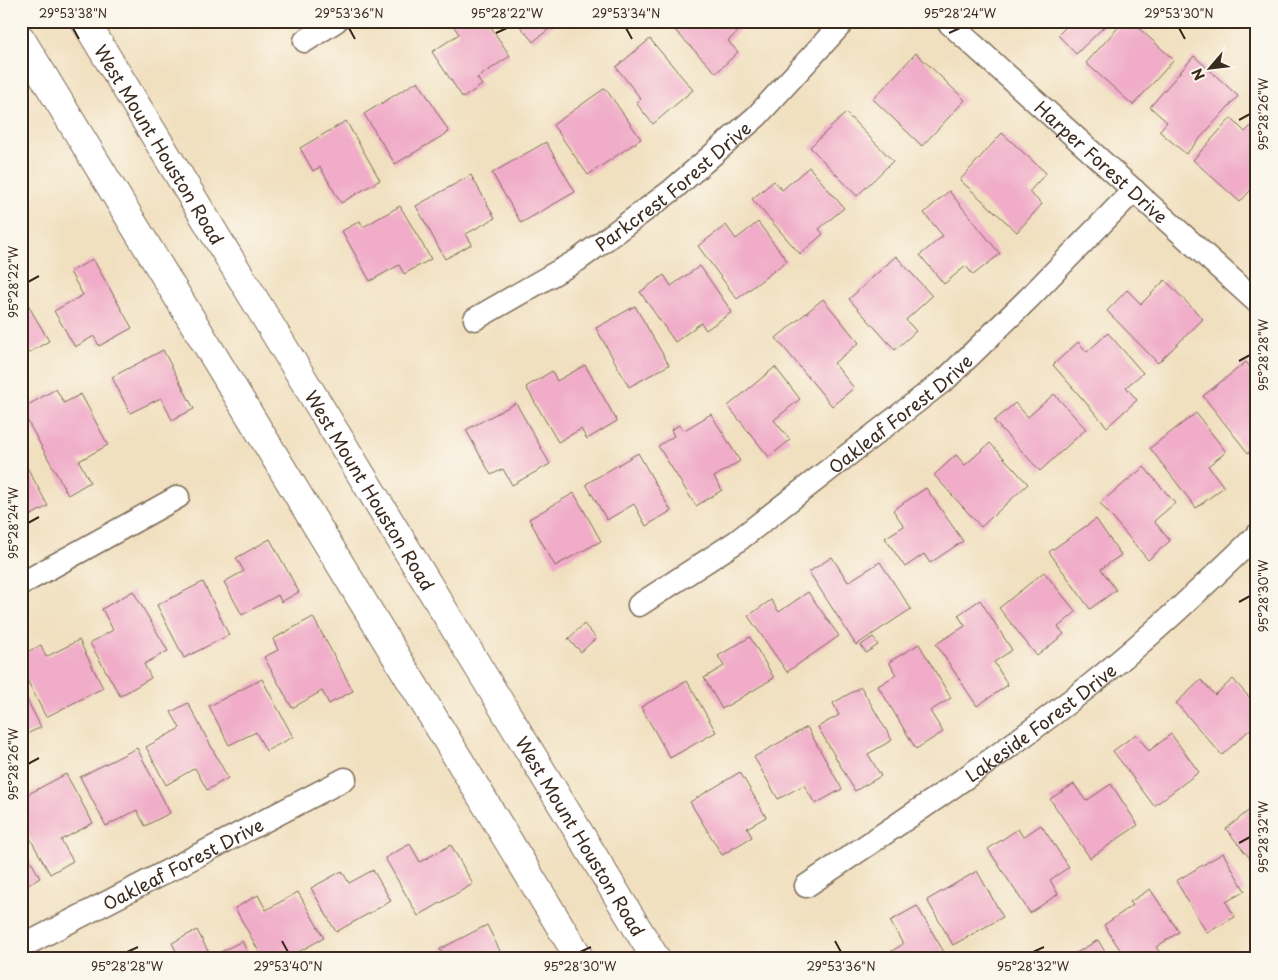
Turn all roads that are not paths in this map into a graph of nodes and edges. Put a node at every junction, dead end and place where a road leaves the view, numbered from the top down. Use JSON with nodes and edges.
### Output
{"nodes":[{"id":1,"x":85,"y":21,"type":"edge"},
{"id":2,"x":336,"y":21,"type":"edge"},
{"id":3,"x":844,"y":21,"type":"edge"},
{"id":4,"x":947,"y":21,"type":"edge"},
{"id":5,"x":21,"y":39,"type":"edge"},
{"id":6,"x":305,"y":41,"type":"dead end"},
{"id":7,"x":1134,"y":190,"type":"junction"},
{"id":8,"x":1257,"y":302,"type":"edge"},
{"id":9,"x":475,"y":319,"type":"dead end"},
{"id":10,"x":178,"y":497,"type":"dead end"},
{"id":11,"x":1257,"y":535,"type":"edge"},
{"id":12,"x":21,"y":584,"type":"edge"},
{"id":13,"x":640,"y":604,"type":"dead end"},
{"id":14,"x":345,"y":779,"type":"dead end"},
{"id":15,"x":806,"y":886,"type":"dead end"},
{"id":16,"x":21,"y":947,"type":"edge"},
{"id":17,"x":580,"y":959,"type":"edge"},
{"id":18,"x":656,"y":959,"type":"edge"}],
"edges":[{"from":1,"to":18,"type":"main road","name":"West Mount Houston Road"},
{"from":2,"to":6,"type":"street"},
{"from":3,"to":9,"type":"street","name":"Parkcrest Forest Drive"},
{"from":4,"to":7,"type":"street","name":"Harper Forest Drive"},
{"from":5,"to":17,"type":"main road"},
{"from":7,"to":8,"type":"street","name":"Harper Forest Drive"},
{"from":7,"to":13,"type":"street","name":"Oakleaf Forest Drive"},
{"from":10,"to":12,"type":"street"},
{"from":11,"to":15,"type":"street","name":"Lakeside Forest Drive"},
{"from":14,"to":16,"type":"street","name":"Oakleaf Forest Drive"}]}
